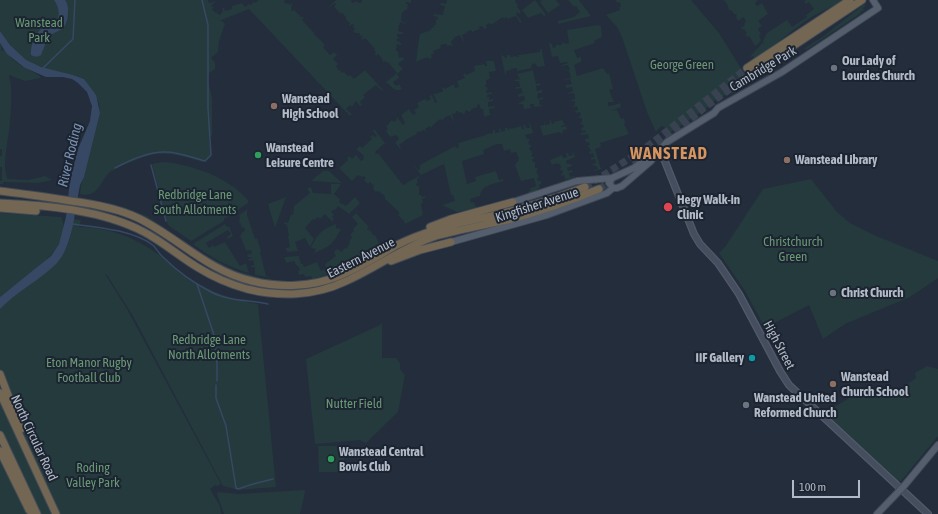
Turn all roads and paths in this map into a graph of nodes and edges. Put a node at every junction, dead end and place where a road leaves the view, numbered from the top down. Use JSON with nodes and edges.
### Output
{"nodes":[{"id":1,"x":850,"y":0,"type":"edge"},
{"id":2,"x":862,"y":0,"type":"edge"},
{"id":3,"x":873,"y":0,"type":"edge"},
{"id":4,"x":660,"y":149,"type":"junction"},
{"id":5,"x":655,"y":155,"type":"junction"},
{"id":6,"x":622,"y":174,"type":"junction"},
{"id":7,"x":611,"y":183,"type":"junction"},
{"id":8,"x":625,"y":183,"type":"junction"},
{"id":9,"x":585,"y":187,"type":"tunnel mouth"},
{"id":10,"x":599,"y":188,"type":"tunnel mouth"},
{"id":11,"x":0,"y":191,"type":"edge"},
{"id":12,"x":513,"y":202,"type":"joint"},
{"id":13,"x":0,"y":203,"type":"edge"},
{"id":14,"x":0,"y":208,"type":"edge"},
{"id":15,"x":52,"y":208,"type":"junction"},
{"id":16,"x":451,"y":242,"type":"joint"},
{"id":17,"x":398,"y":244,"type":"junction"},
{"id":18,"x":361,"y":274,"type":"junction"},
{"id":19,"x":0,"y":374,"type":"edge"},
{"id":20,"x":0,"y":393,"type":"edge"},
{"id":21,"x":0,"y":435,"type":"edge"},
{"id":22,"x":938,"y":445,"type":"edge"},
{"id":23,"x":0,"y":451,"type":"edge"},
{"id":24,"x":36,"y":470,"type":"junction"},
{"id":25,"x":901,"y":490,"type":"junction"},
{"id":26,"x":33,"y":514,"type":"edge"},
{"id":27,"x":37,"y":514,"type":"edge"},
{"id":28,"x":56,"y":514,"type":"edge"},
{"id":29,"x":877,"y":514,"type":"edge"},
{"id":30,"x":928,"y":514,"type":"edge"}],
"edges":[{"from":1,"to":2,"type":"highway"},
{"from":3,"to":4,"type":"main road","name":"Cambridge Park"},
{"from":4,"to":5,"type":"main road","name":"Cambridge Park"},
{"from":4,"to":25,"type":"street","name":"High Street"},
{"from":5,"to":6,"type":"main road"},
{"from":5,"to":8,"type":"main road","name":"Kingfisher Avenue"},
{"from":6,"to":7,"type":"main road"},
{"from":6,"to":8,"type":"main road"},
{"from":7,"to":8,"type":"main road","name":"Kingfisher Avenue"},
{"from":7,"to":12,"type":"main road"},
{"from":7,"to":16,"type":"main road","name":"Kingfisher Avenue"},
{"from":9,"to":17,"type":"highway","name":"Eastern Avenue"},
{"from":10,"to":18,"type":"highway","name":"Eastern Avenue"},
{"from":11,"to":17,"type":"highway","name":"Eastern Avenue"},
{"from":12,"to":17,"type":"highway"},
{"from":13,"to":15,"type":"highway","name":"Eastern Avenue"},
{"from":14,"to":15,"type":"highway"},
{"from":15,"to":18,"type":"highway","name":"Eastern Avenue"},
{"from":16,"to":18,"type":"highway"},
{"from":19,"to":24,"type":"highway"},
{"from":20,"to":24,"type":"highway","name":"North Circular Road"},
{"from":21,"to":27,"type":"highway"},
{"from":22,"to":25,"type":"main road"},
{"from":23,"to":26,"type":"highway"},
{"from":24,"to":28,"type":"highway","name":"North Circular Road"},
{"from":25,"to":29,"type":"main road"},
{"from":25,"to":30,"type":"street","name":"High Street"}]}
